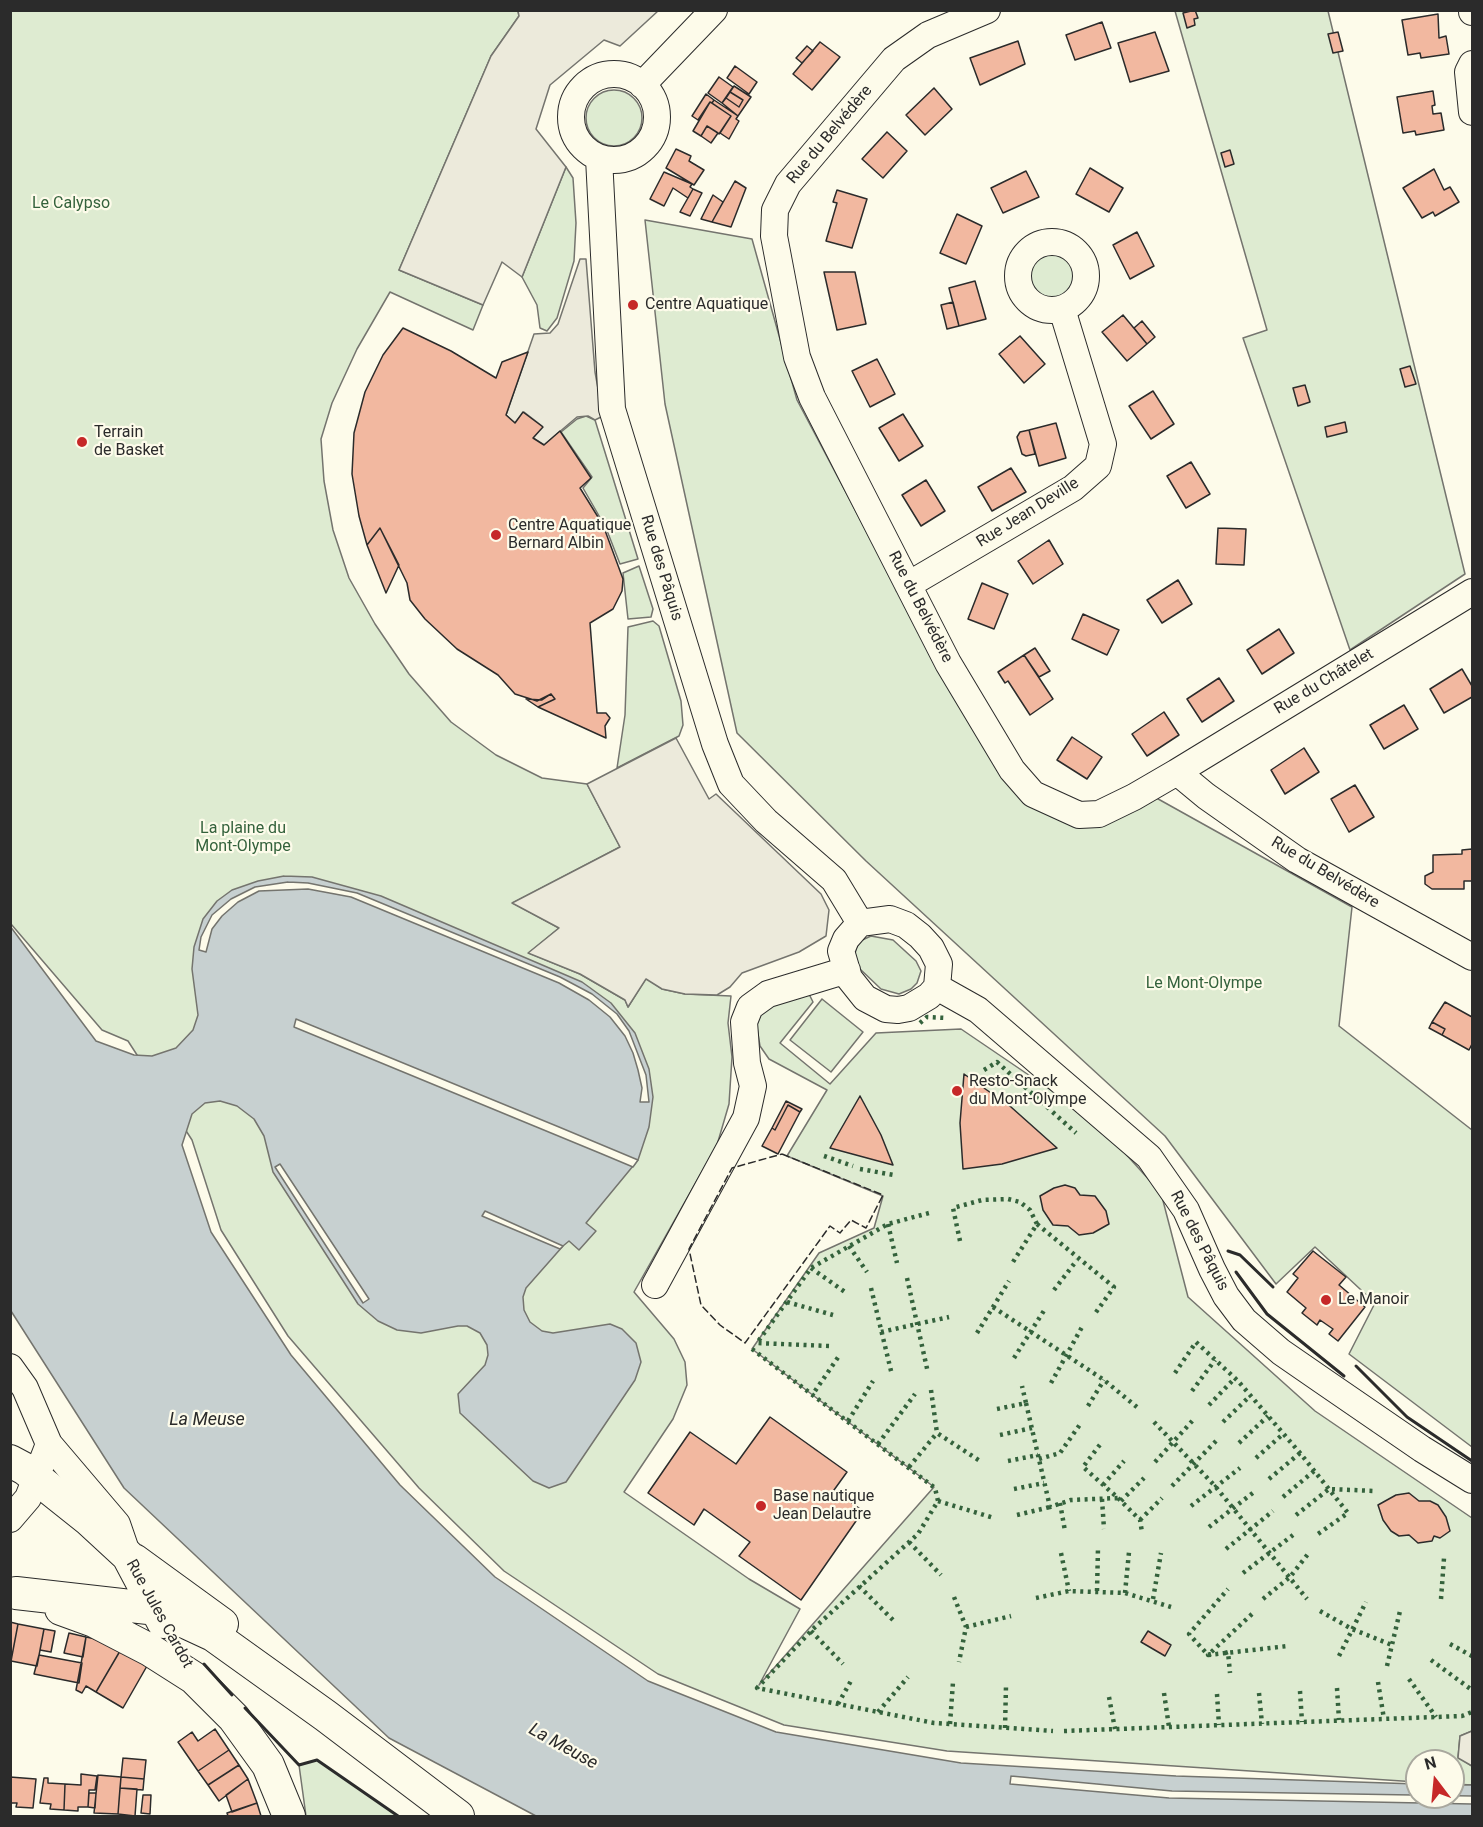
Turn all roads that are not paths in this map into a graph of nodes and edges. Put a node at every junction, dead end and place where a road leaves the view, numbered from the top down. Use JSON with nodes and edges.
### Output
{"nodes":[{"id":1,"x":714,"y":10,"type":"edge"},
{"id":2,"x":987,"y":10,"type":"edge"},
{"id":3,"x":1473,"y":64,"type":"edge"},
{"id":4,"x":642,"y":85,"type":"junction"},
{"id":5,"x":1473,"y":112,"type":"edge"},
{"id":6,"x":599,"y":158,"type":"junction"},
{"id":7,"x":1062,"y":309,"type":"dead end"},
{"id":8,"x":908,"y":585,"type":"junction"},
{"id":9,"x":1473,"y":592,"type":"edge"},
{"id":10,"x":1177,"y":772,"type":"junction"},
{"id":11,"x":860,"y":923,"type":"junction"},
{"id":12,"x":1433,"y":935,"type":"junction"},
{"id":13,"x":1473,"y":935,"type":"edge"},
{"id":14,"x":1473,"y":957,"type":"edge"},
{"id":15,"x":847,"y":970,"type":"junction"},
{"id":16,"x":937,"y":987,"type":"junction"},
{"id":17,"x":655,"y":1284,"type":"dead end"},
{"id":18,"x":10,"y":1367,"type":"edge"},
{"id":19,"x":49,"y":1444,"type":"junction"},
{"id":20,"x":10,"y":1461,"type":"edge"},
{"id":21,"x":36,"y":1479,"type":"junction"},
{"id":22,"x":1473,"y":1480,"type":"edge"},
{"id":23,"x":10,"y":1519,"type":"edge"},
{"id":24,"x":128,"y":1556,"type":"junction"},
{"id":25,"x":13,"y":1591,"type":"edge"},
{"id":26,"x":157,"y":1609,"type":"junction"},
{"id":27,"x":194,"y":1678,"type":"junction"},
{"id":28,"x":326,"y":1716,"type":"junction"},
{"id":29,"x":289,"y":1816,"type":"edge"},
{"id":30,"x":458,"y":1816,"type":"edge"}],
"edges":[{"from":1,"to":4,"type":"street"},
{"from":2,"to":8,"type":"street","name":"Rue du Belvédère"},
{"from":3,"to":5,"type":"street"},
{"from":4,"to":6,"type":"street"},
{"from":4,"to":6,"type":"street"},
{"from":6,"to":11,"type":"street","name":"Rue des Pâquis"},
{"from":7,"to":8,"type":"street","name":"Rue Jean Deville"},
{"from":8,"to":10,"type":"street","name":"Rue du Belvédère"},
{"from":9,"to":10,"type":"street","name":"Rue du Châtelet"},
{"from":10,"to":12,"type":"street","name":"Rue du Belvédère"},
{"from":11,"to":15,"type":"street"},
{"from":11,"to":16,"type":"street"},
{"from":12,"to":13,"type":"street"},
{"from":12,"to":14,"type":"street","name":"Rue du Belvédère"},
{"from":15,"to":16,"type":"street"},
{"from":15,"to":17,"type":"street"},
{"from":16,"to":22,"type":"street","name":"Rue des Pâquis"},
{"from":18,"to":19,"type":"street"},
{"from":19,"to":21,"type":"street"},
{"from":19,"to":24,"type":"street"},
{"from":20,"to":21,"type":"main road","name":"Rue Jules Cardot"},
{"from":21,"to":23,"type":"street"},
{"from":21,"to":24,"type":"main road","name":"Rue Jules Cardot"},
{"from":24,"to":26,"type":"main road","name":"Rue Jules Cardot"},
{"from":24,"to":28,"type":"main road"},
{"from":25,"to":26,"type":"main road"},
{"from":25,"to":27,"type":"main road","name":"Rue Jules Cardot"},
{"from":26,"to":27,"type":"main road","name":"Rue Jules Cardot"},
{"from":26,"to":28,"type":"main road"},
{"from":27,"to":29,"type":"main road","name":"Rue Jules Cardot"},
{"from":28,"to":30,"type":"main road"}]}
